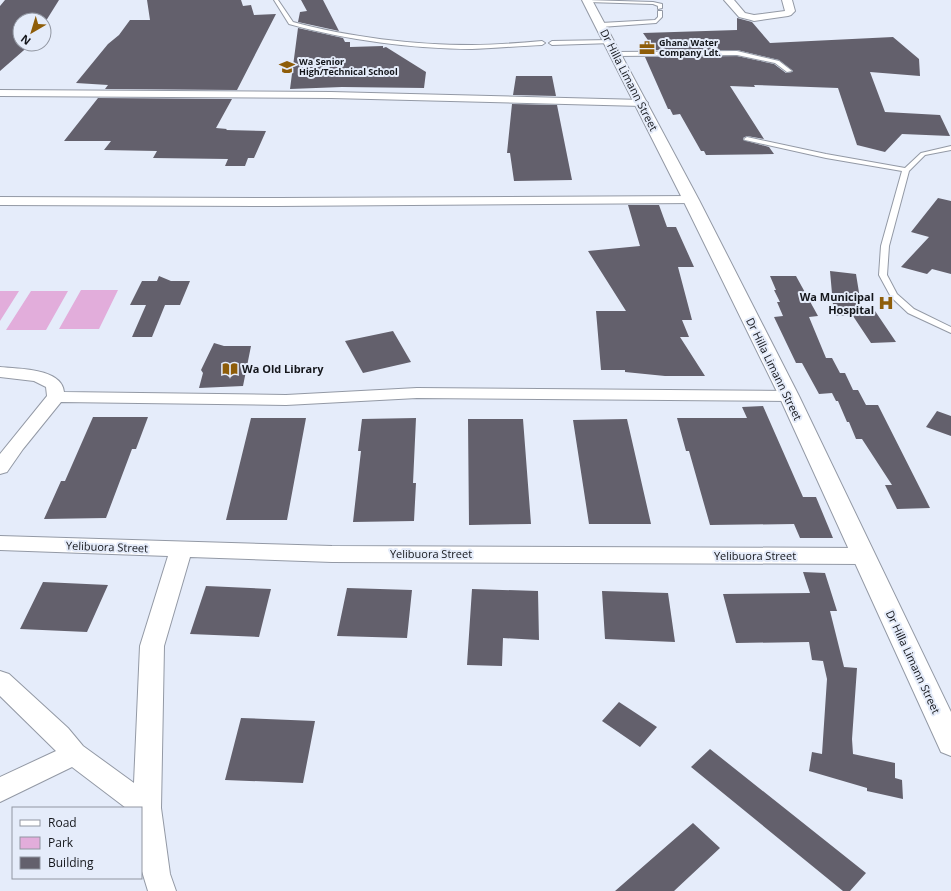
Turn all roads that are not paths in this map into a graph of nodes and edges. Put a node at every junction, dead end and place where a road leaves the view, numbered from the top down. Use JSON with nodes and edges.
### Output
{"nodes":[{"id":1,"x":276,"y":0,"type":"edge"},
{"id":2,"x":587,"y":0,"type":"edge"},
{"id":3,"x":729,"y":0,"type":"edge"},
{"id":4,"x":787,"y":0,"type":"edge"},
{"id":5,"x":608,"y":40,"type":"junction"},
{"id":6,"x":542,"y":43,"type":"dead end"},
{"id":7,"x":552,"y":43,"type":"dead end"},
{"id":8,"x":789,"y":71,"type":"dead end"},
{"id":9,"x":0,"y":93,"type":"edge"},
{"id":10,"x":642,"y":103,"type":"junction"},
{"id":11,"x":746,"y":138,"type":"dead end"},
{"id":12,"x":951,"y":148,"type":"edge"},
{"id":13,"x":906,"y":170,"type":"junction"},
{"id":14,"x":691,"y":200,"type":"junction"},
{"id":15,"x":0,"y":201,"type":"edge"},
{"id":16,"x":951,"y":330,"type":"edge"},
{"id":17,"x":0,"y":372,"type":"edge"},
{"id":18,"x":788,"y":396,"type":"junction"},
{"id":19,"x":56,"y":397,"type":"junction"},
{"id":20,"x":0,"y":468,"type":"edge"},
{"id":21,"x":0,"y":543,"type":"edge"},
{"id":22,"x":181,"y":550,"type":"junction"},
{"id":23,"x":862,"y":556,"type":"junction"},
{"id":24,"x":0,"y":682,"type":"edge"},
{"id":25,"x":951,"y":743,"type":"edge"},
{"id":26,"x":74,"y":754,"type":"junction"},
{"id":27,"x":0,"y":790,"type":"edge"},
{"id":28,"x":147,"y":808,"type":"junction"},
{"id":29,"x":162,"y":891,"type":"edge"}],
"edges":[{"from":1,"to":6,"type":"lane"},
{"from":2,"to":5,"type":"highway","name":"Dr Hilla Limann Street"},
{"from":2,"to":5,"type":"lane"},
{"from":3,"to":4,"type":"street"},
{"from":5,"to":7,"type":"lane"},
{"from":5,"to":8,"type":"lane"},
{"from":5,"to":10,"type":"highway","name":"Dr Hilla Limann Street"},
{"from":9,"to":10,"type":"street"},
{"from":10,"to":14,"type":"highway","name":"Dr Hilla Limann Street"},
{"from":11,"to":13,"type":"lane"},
{"from":12,"to":13,"type":"lane"},
{"from":13,"to":16,"type":"lane"},
{"from":14,"to":15,"type":"street"},
{"from":14,"to":18,"type":"highway","name":"Dr Hilla Limann Street"},
{"from":17,"to":19,"type":"street"},
{"from":18,"to":19,"type":"street"},
{"from":18,"to":23,"type":"highway","name":"Dr Hilla Limann Street"},
{"from":19,"to":20,"type":"street"},
{"from":21,"to":22,"type":"street","name":"Yelibuora Street"},
{"from":22,"to":23,"type":"street","name":"Yelibuora Street"},
{"from":22,"to":28,"type":"street"},
{"from":23,"to":25,"type":"highway","name":"Dr Hilla Limann Street"},
{"from":24,"to":26,"type":"street"},
{"from":26,"to":27,"type":"street"},
{"from":26,"to":28,"type":"street"},
{"from":28,"to":29,"type":"street"}]}
